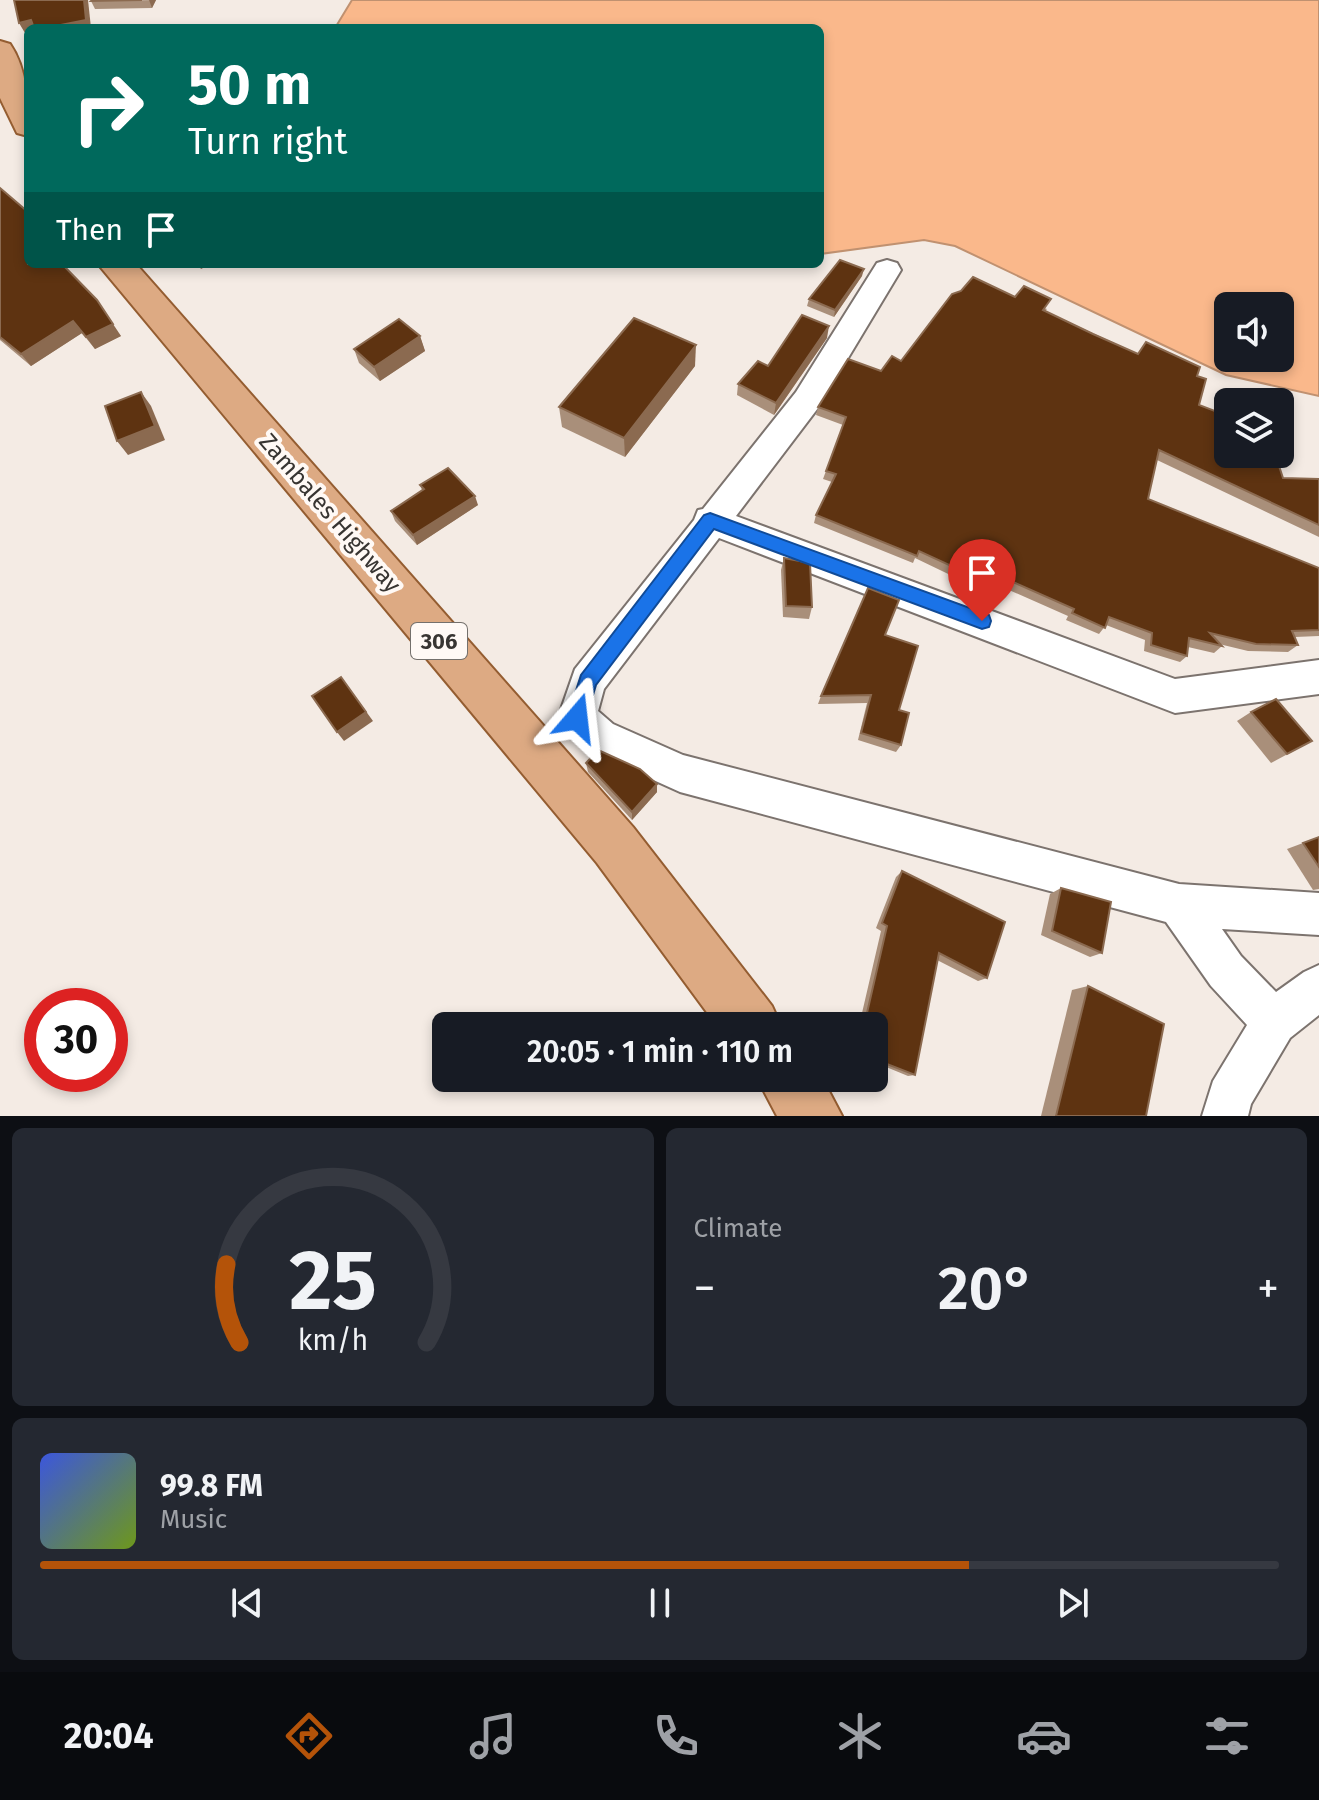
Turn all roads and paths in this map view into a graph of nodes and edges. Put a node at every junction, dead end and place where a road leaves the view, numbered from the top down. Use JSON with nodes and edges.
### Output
{"nodes":[{"id":1,"x":0,"y":50,"type":"edge"},
{"id":2,"x":24,"y":117,"type":"edge"},
{"id":3,"x":119,"y":268,"type":"edge"},
{"id":4,"x":887,"y":270,"type":"dead end"},
{"id":5,"x":710,"y":520,"type":"junction"},
{"id":6,"x":1319,"y":677,"type":"edge"},
{"id":7,"x":1179,"y":905,"type":"junction"},
{"id":8,"x":1319,"y":914,"type":"edge"},
{"id":9,"x":1319,"y":987,"type":"edge"},
{"id":10,"x":741,"y":1012,"type":"edge"},
{"id":11,"x":1274,"y":1022,"type":"junction"},
{"id":12,"x":796,"y":1092,"type":"edge"},
{"id":13,"x":812,"y":1116,"type":"edge"},
{"id":14,"x":1225,"y":1116,"type":"edge"}],
"edges":[{"from":1,"to":2,"type":"main road"},
{"from":3,"to":10,"type":"main road","name":"Zambales Highway","number":"306"},
{"from":4,"to":5,"type":"street"},
{"from":5,"to":6,"type":"street"},
{"from":5,"to":7,"type":"street"},
{"from":7,"to":8,"type":"street"},
{"from":7,"to":11,"type":"street"},
{"from":9,"to":11,"type":"street"},
{"from":11,"to":14,"type":"street"},
{"from":12,"to":13,"type":"main road"}]}
